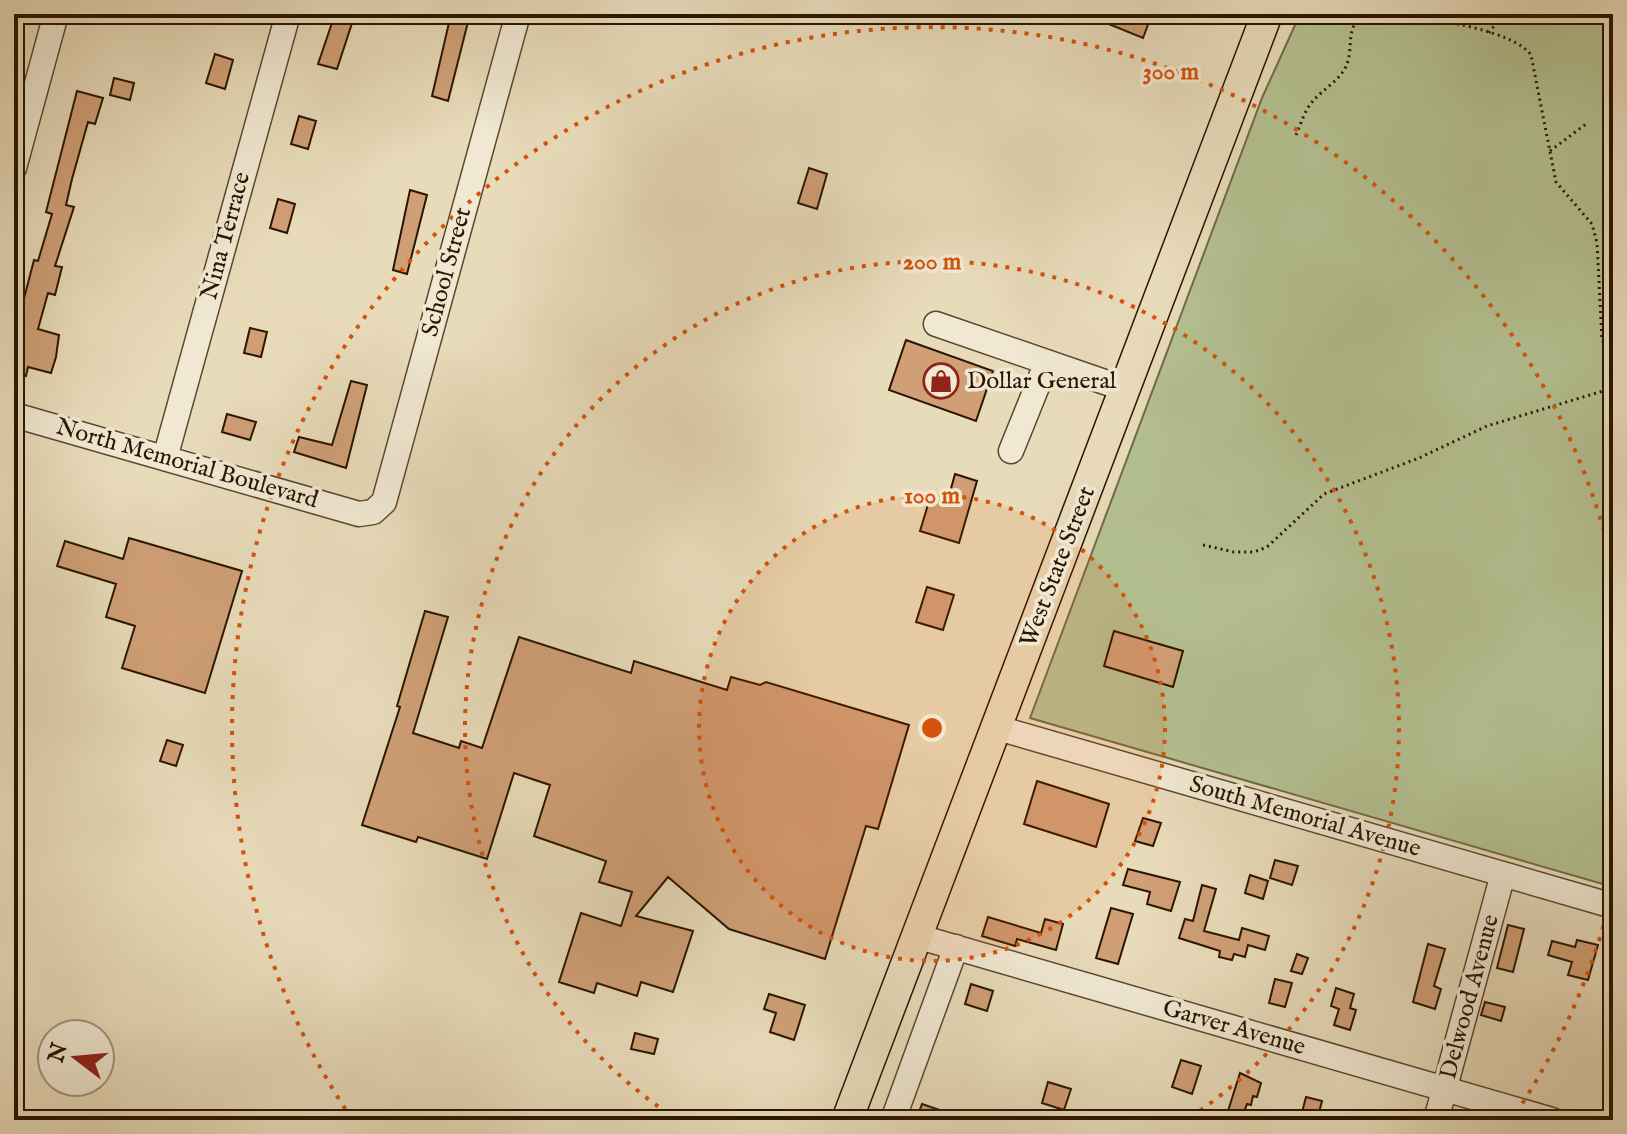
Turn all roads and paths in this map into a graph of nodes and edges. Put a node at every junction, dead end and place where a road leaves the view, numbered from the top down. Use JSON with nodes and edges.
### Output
{"nodes":[{"id":1,"x":56,"y":14,"type":"edge"},
{"id":2,"x":288,"y":14,"type":"edge"},
{"id":3,"x":518,"y":14,"type":"edge"},
{"id":4,"x":1267,"y":14,"type":"edge"},
{"id":5,"x":1366,"y":14,"type":"edge"},
{"id":6,"x":1404,"y":14,"type":"edge"},
{"id":7,"x":1502,"y":14,"type":"edge"},
{"id":8,"x":1489,"y":33,"type":"junction"},
{"id":9,"x":1586,"y":124,"type":"dead end"},
{"id":10,"x":1296,"y":135,"type":"dead end"},
{"id":11,"x":1550,"y":151,"type":"junction"},
{"id":12,"x":14,"y":168,"type":"edge"},
{"id":13,"x":936,"y":324,"type":"dead end"},
{"id":14,"x":1613,"y":358,"type":"edge"},
{"id":15,"x":1047,"y":362,"type":"junction"},
{"id":16,"x":1613,"y":388,"type":"edge"},
{"id":17,"x":1125,"y":389,"type":"junction"},
{"id":18,"x":14,"y":415,"type":"edge"},
{"id":19,"x":1011,"y":451,"type":"dead end"},
{"id":20,"x":165,"y":458,"type":"junction"},
{"id":21,"x":359,"y":514,"type":"joint"},
{"id":22,"x":1203,"y":545,"type":"dead end"},
{"id":23,"x":998,"y":728,"type":"junction"},
{"id":24,"x":1503,"y":874,"type":"junction"},
{"id":25,"x":1613,"y":906,"type":"edge"},
{"id":26,"x":916,"y":936,"type":"junction"},
{"id":27,"x":956,"y":947,"type":"junction"},
{"id":28,"x":1446,"y":1089,"type":"junction"},
{"id":29,"x":847,"y":1120,"type":"edge"},
{"id":30,"x":893,"y":1120,"type":"edge"},
{"id":31,"x":1436,"y":1120,"type":"edge"},
{"id":32,"x":1552,"y":1120,"type":"edge"}],
"edges":[{"from":1,"to":12,"type":"street"},
{"from":2,"to":20,"type":"street","name":"Nina Terrace"},
{"from":3,"to":21,"type":"street","name":"School Street"},
{"from":4,"to":17,"type":"main road","name":"West State Street"},
{"from":5,"to":10,"type":"path"},
{"from":6,"to":8,"type":"path"},
{"from":7,"to":8,"type":"path"},
{"from":8,"to":11,"type":"path"},
{"from":9,"to":11,"type":"path"},
{"from":11,"to":14,"type":"path"},
{"from":13,"to":15,"type":"street"},
{"from":15,"to":17,"type":"street"},
{"from":15,"to":19,"type":"street"},
{"from":16,"to":22,"type":"path"},
{"from":17,"to":23,"type":"main road","name":"West State Street"},
{"from":18,"to":20,"type":"street","name":"North Memorial Boulevard"},
{"from":20,"to":21,"type":"street","name":"North Memorial Boulevard"},
{"from":23,"to":24,"type":"street","name":"South Memorial Avenue"},
{"from":23,"to":26,"type":"main road","name":"West State Street"},
{"from":24,"to":25,"type":"street","name":"South Memorial Avenue"},
{"from":24,"to":28,"type":"street","name":"Delwood Avenue"},
{"from":26,"to":27,"type":"street","name":"Garver Avenue"},
{"from":26,"to":29,"type":"main road","name":"West State Street"},
{"from":27,"to":28,"type":"street","name":"Garver Avenue"},
{"from":27,"to":30,"type":"street"},
{"from":28,"to":31,"type":"street","name":"Delwood Avenue"},
{"from":28,"to":32,"type":"street","name":"Garver Avenue"}]}
